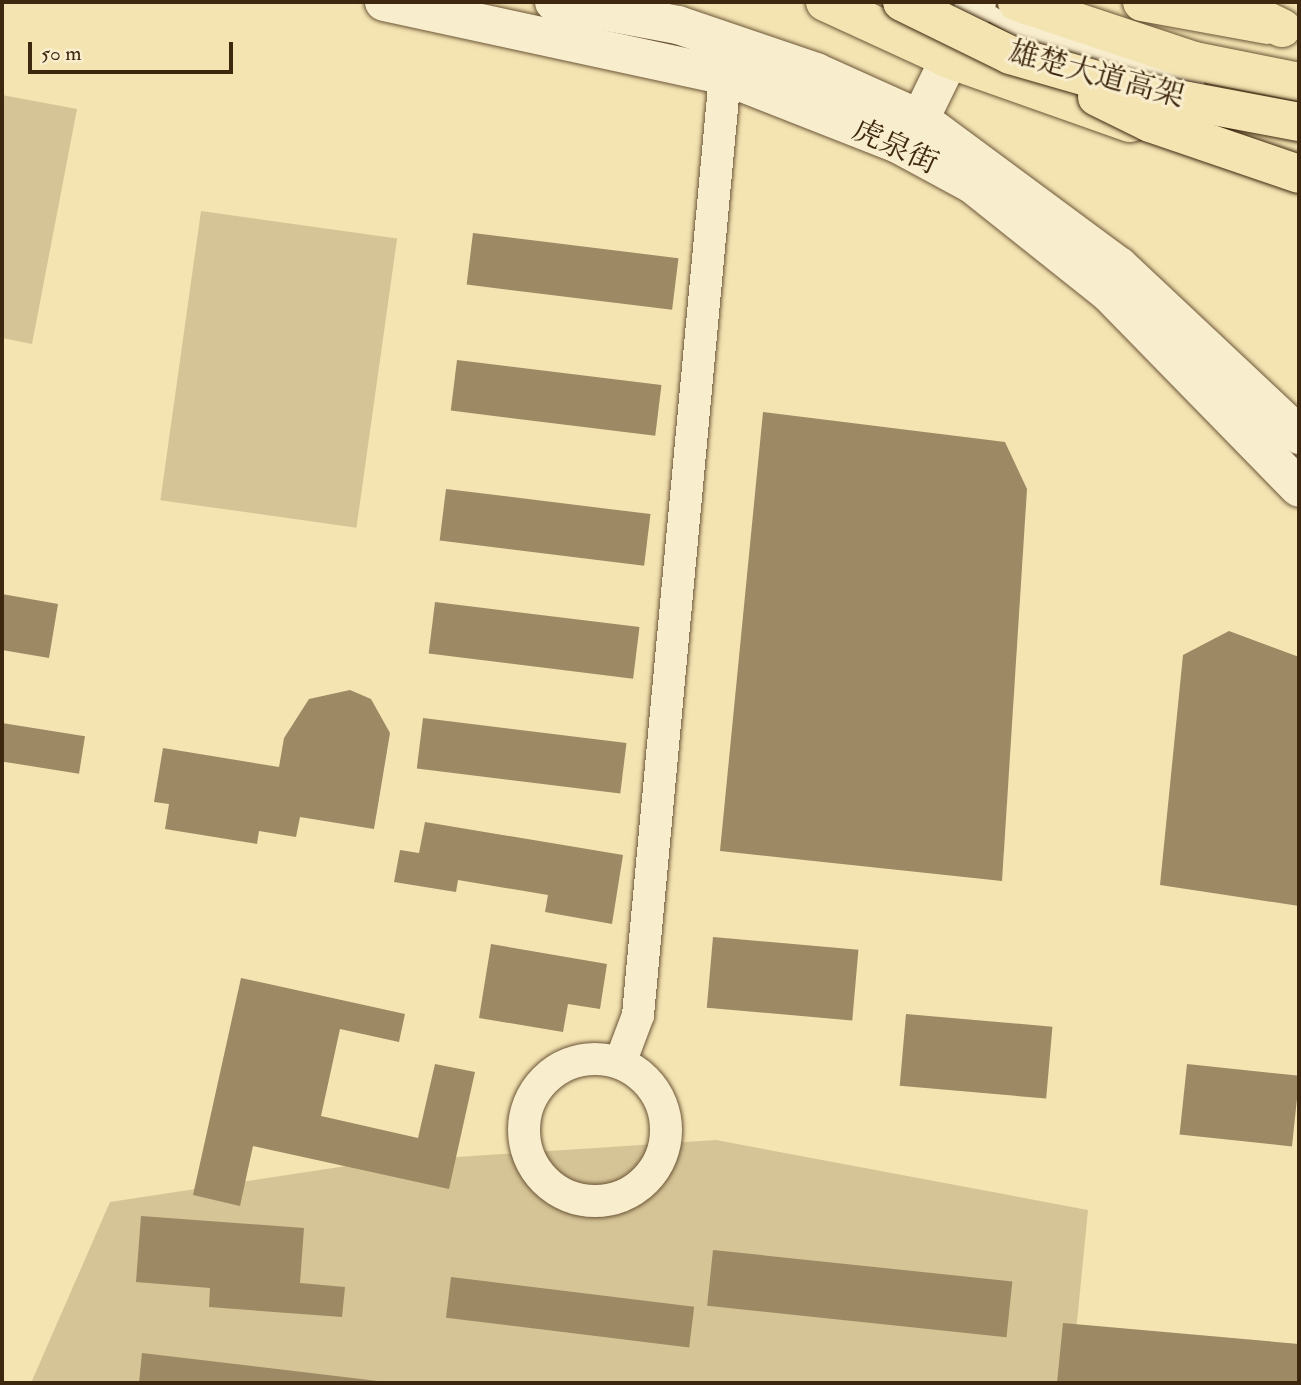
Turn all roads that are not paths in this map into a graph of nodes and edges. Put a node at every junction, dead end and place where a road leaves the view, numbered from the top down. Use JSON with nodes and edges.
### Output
{"nodes":[{"id":1,"x":384,"y":2,"type":"edge"},
{"id":2,"x":554,"y":2,"type":"edge"},
{"id":3,"x":825,"y":2,"type":"edge"},
{"id":4,"x":902,"y":2,"type":"edge"},
{"id":5,"x":1017,"y":2,"type":"edge"},
{"id":6,"x":1142,"y":2,"type":"edge"},
{"id":7,"x":1228,"y":2,"type":"edge"},
{"id":8,"x":973,"y":3,"type":"edge"},
{"id":9,"x":1291,"y":31,"type":"edge"},
{"id":10,"x":1010,"y":55,"type":"junction"},
{"id":11,"x":949,"y":59,"type":"junction"},
{"id":12,"x":725,"y":76,"type":"junction"},
{"id":13,"x":1299,"y":82,"type":"edge"},
{"id":14,"x":1299,"y":106,"type":"edge"},
{"id":15,"x":920,"y":118,"type":"junction"},
{"id":16,"x":1299,"y":122,"type":"edge"},
{"id":17,"x":1299,"y":162,"type":"edge"},
{"id":18,"x":1299,"y":174,"type":"edge"},
{"id":19,"x":1299,"y":435,"type":"edge"},
{"id":20,"x":1299,"y":488,"type":"edge"},
{"id":21,"x":620,"y":1063,"type":"junction"}],
"edges":[{"from":1,"to":12,"type":"main road","name":"虎泉街"},
{"from":2,"to":15,"type":"main road","name":"虎泉街"},
{"from":3,"to":11,"type":"main road"},
{"from":4,"to":10,"type":"main road","name":"雄楚大道高架","bridge":true},
{"from":5,"to":13,"type":"main road","name":"雄楚大道高架"},
{"from":6,"to":9,"type":"main road"},
{"from":7,"to":9,"type":"main road"},
{"from":8,"to":11,"type":"main road"},
{"from":8,"to":14,"type":"lane"},
{"from":10,"to":16,"type":"main road","name":"雄楚大道高架","bridge":true},
{"from":10,"to":18,"type":"main road","bridge":true},
{"from":11,"to":15,"type":"main road"},
{"from":11,"to":17,"type":"main road"},
{"from":12,"to":20,"type":"main road","name":"虎泉街"},
{"from":12,"to":21,"type":"street"},
{"from":15,"to":19,"type":"main road","name":"虎泉街"},
{"from":21,"to":21,"type":"street"}]}
